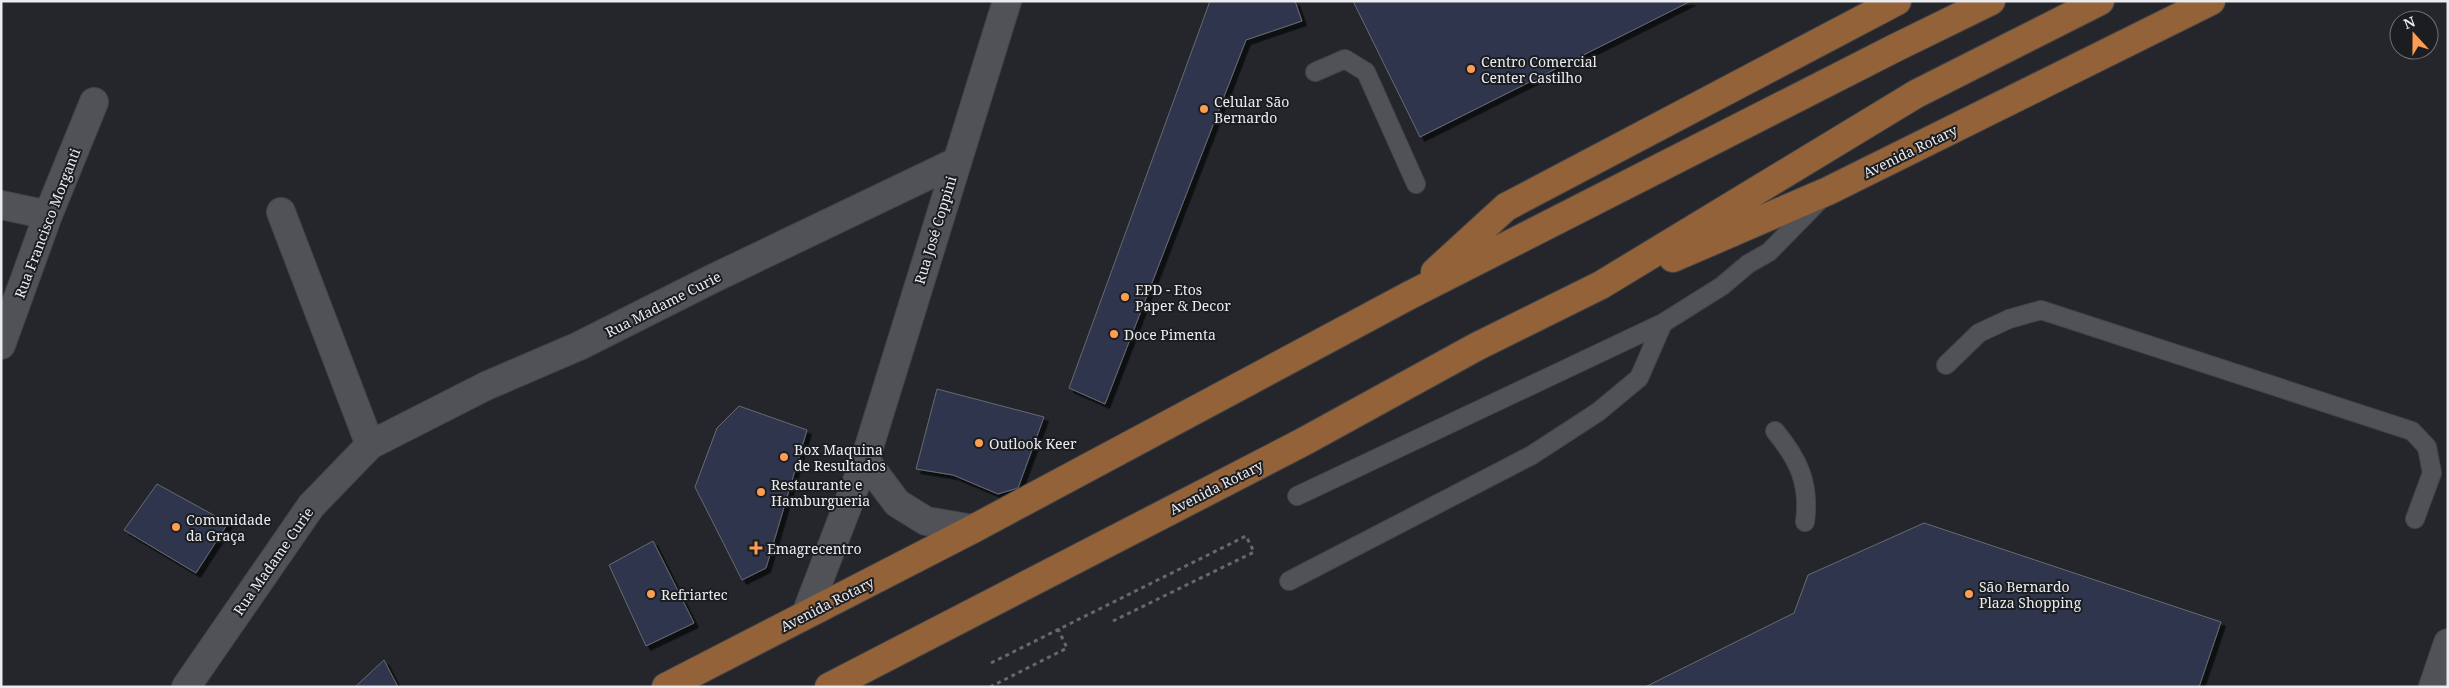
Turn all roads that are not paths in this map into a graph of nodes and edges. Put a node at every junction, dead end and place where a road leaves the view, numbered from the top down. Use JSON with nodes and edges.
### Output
{"nodes":[{"id":1,"x":1007,"y":1,"type":"edge"},
{"id":2,"x":1897,"y":1,"type":"edge"},
{"id":3,"x":1991,"y":1,"type":"edge"},
{"id":4,"x":2100,"y":1,"type":"edge"},
{"id":5,"x":2211,"y":1,"type":"edge"},
{"id":6,"x":1315,"y":72,"type":"dead end"},
{"id":7,"x":94,"y":102,"type":"dead end"},
{"id":8,"x":956,"y":162,"type":"junction"},
{"id":9,"x":1416,"y":184,"type":"dead end"},
{"id":10,"x":1828,"y":191,"type":"junction"},
{"id":11,"x":1,"y":205,"type":"edge"},
{"id":12,"x":281,"y":212,"type":"dead end"},
{"id":13,"x":48,"y":215,"type":"junction"},
{"id":14,"x":1601,"y":285,"type":"junction"},
{"id":15,"x":1410,"y":295,"type":"junction"},
{"id":16,"x":1663,"y":323,"type":"junction"},
{"id":17,"x":1,"y":345,"type":"edge"},
{"id":18,"x":1946,"y":366,"type":"dead end"},
{"id":19,"x":1775,"y":430,"type":"dead end"},
{"id":20,"x":370,"y":445,"type":"junction"},
{"id":21,"x":865,"y":460,"type":"junction"},
{"id":22,"x":1297,"y":496,"type":"dead end"},
{"id":23,"x":2415,"y":519,"type":"dead end"},
{"id":24,"x":1805,"y":522,"type":"dead end"},
{"id":25,"x":973,"y":529,"type":"junction"},
{"id":26,"x":1289,"y":581,"type":"dead end"},
{"id":27,"x":806,"y":614,"type":"junction"},
{"id":28,"x":2448,"y":643,"type":"edge"},
{"id":29,"x":186,"y":687,"type":"edge"},
{"id":30,"x":666,"y":687,"type":"edge"},
{"id":31,"x":829,"y":687,"type":"edge"},
{"id":32,"x":2433,"y":687,"type":"edge"}],
"edges":[{"from":1,"to":8,"type":"street","name":"Rua José Coppini"},
{"from":2,"to":15,"type":"main road","name":"Avenida Rotary"},
{"from":3,"to":15,"type":"main road","name":"Avenida Rotary"},
{"from":4,"to":14,"type":"main road","name":"Avenida Rotary"},
{"from":5,"to":10,"type":"main road","name":"Avenida Rotary"},
{"from":6,"to":9,"type":"lane"},
{"from":7,"to":13,"type":"street","name":"Rua Francisco Morganti"},
{"from":8,"to":20,"type":"street","name":"Rua Madame Curie"},
{"from":8,"to":21,"type":"street","name":"Rua José Coppini"},
{"from":10,"to":14,"type":"main road","name":"Avenida Rotary"},
{"from":10,"to":16,"type":"lane"},
{"from":11,"to":13,"type":"street"},
{"from":12,"to":20,"type":"street"},
{"from":13,"to":17,"type":"street","name":"Rua Francisco Morganti"},
{"from":14,"to":31,"type":"main road","name":"Avenida Rotary"},
{"from":15,"to":25,"type":"main road","name":"Avenida Rotary"},
{"from":16,"to":22,"type":"lane"},
{"from":16,"to":26,"type":"lane"},
{"from":18,"to":23,"type":"lane"},
{"from":19,"to":24,"type":"lane"},
{"from":20,"to":29,"type":"street","name":"Rua Madame Curie"},
{"from":21,"to":25,"type":"street"},
{"from":21,"to":27,"type":"street","name":"Rua José Coppini"},
{"from":25,"to":27,"type":"main road","name":"Avenida Rotary"},
{"from":27,"to":30,"type":"main road","name":"Avenida Rotary"},
{"from":28,"to":32,"type":"street"}]}
